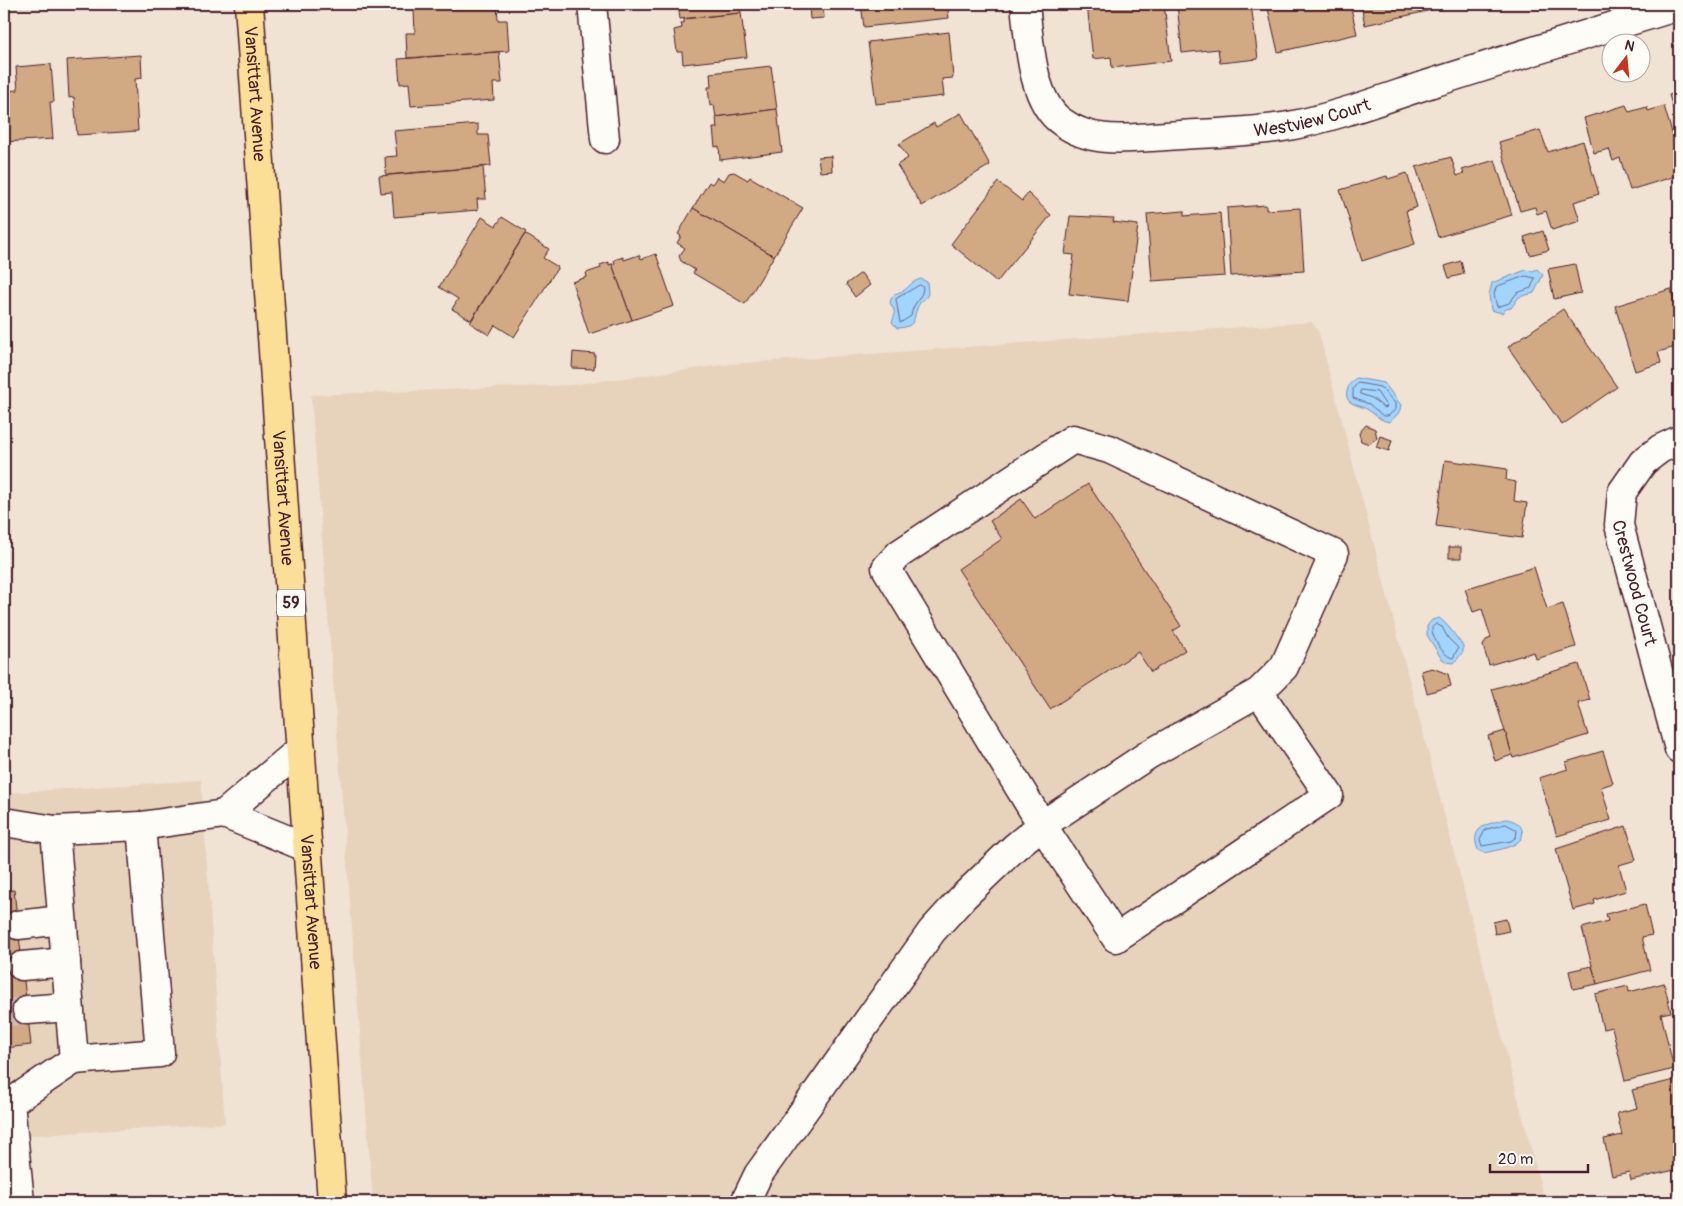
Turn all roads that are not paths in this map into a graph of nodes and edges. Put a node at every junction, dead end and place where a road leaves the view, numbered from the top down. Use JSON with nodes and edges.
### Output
{"nodes":[{"id":1,"x":249,"y":4,"type":"edge"},
{"id":2,"x":592,"y":4,"type":"edge"},
{"id":3,"x":1026,"y":4,"type":"edge"},
{"id":4,"x":1679,"y":6,"type":"edge"},
{"id":5,"x":605,"y":139,"type":"dead end"},
{"id":6,"x":1679,"y":440,"type":"edge"},
{"id":7,"x":1259,"y":692,"type":"junction"},
{"id":8,"x":301,"y":749,"type":"junction"},
{"id":9,"x":1679,"y":749,"type":"edge"},
{"id":10,"x":224,"y":814,"type":"junction"},
{"id":11,"x":4,"y":822,"type":"edge"},
{"id":12,"x":1042,"y":825,"type":"junction"},
{"id":13,"x":141,"y":826,"type":"junction"},
{"id":14,"x":55,"y":830,"type":"junction"},
{"id":15,"x":308,"y":848,"type":"junction"},
{"id":16,"x":62,"y":920,"type":"junction"},
{"id":17,"x":18,"y":925,"type":"dead end"},
{"id":18,"x":66,"y":962,"type":"junction"},
{"id":19,"x":22,"y":966,"type":"dead end"},
{"id":20,"x":70,"y":1007,"type":"junction"},
{"id":21,"x":27,"y":1010,"type":"tunnel mouth"},
{"id":22,"x":74,"y":1060,"type":"junction"},
{"id":23,"x":7,"y":1103,"type":"edge"},
{"id":24,"x":20,"y":1202,"type":"edge"},
{"id":25,"x":332,"y":1202,"type":"edge"},
{"id":26,"x":745,"y":1202,"type":"edge"}],
"edges":[{"from":1,"to":8,"type":"main road","name":"Vansittart Avenue","number":"59"},
{"from":2,"to":5,"type":"street"},
{"from":3,"to":4,"type":"street","name":"Westview Court"},
{"from":6,"to":9,"type":"street","name":"Crestwood Court"},
{"from":7,"to":12,"type":"street"},
{"from":7,"to":12,"type":"street"},
{"from":7,"to":12,"type":"street"},
{"from":8,"to":10,"type":"street"},
{"from":8,"to":15,"type":"main road","name":"Vansittart Avenue","number":"59"},
{"from":10,"to":13,"type":"street"},
{"from":10,"to":15,"type":"street"},
{"from":11,"to":14,"type":"street"},
{"from":12,"to":26,"type":"street"},
{"from":13,"to":14,"type":"street"},
{"from":13,"to":22,"type":"street"},
{"from":14,"to":16,"type":"street"},
{"from":15,"to":25,"type":"main road","name":"Vansittart Avenue","number":"59"},
{"from":16,"to":17,"type":"street"},
{"from":16,"to":18,"type":"street"},
{"from":18,"to":19,"type":"street"},
{"from":18,"to":20,"type":"street"},
{"from":20,"to":21,"type":"street"},
{"from":20,"to":22,"type":"street"},
{"from":22,"to":23,"type":"street"},
{"from":23,"to":24,"type":"street"}]}
